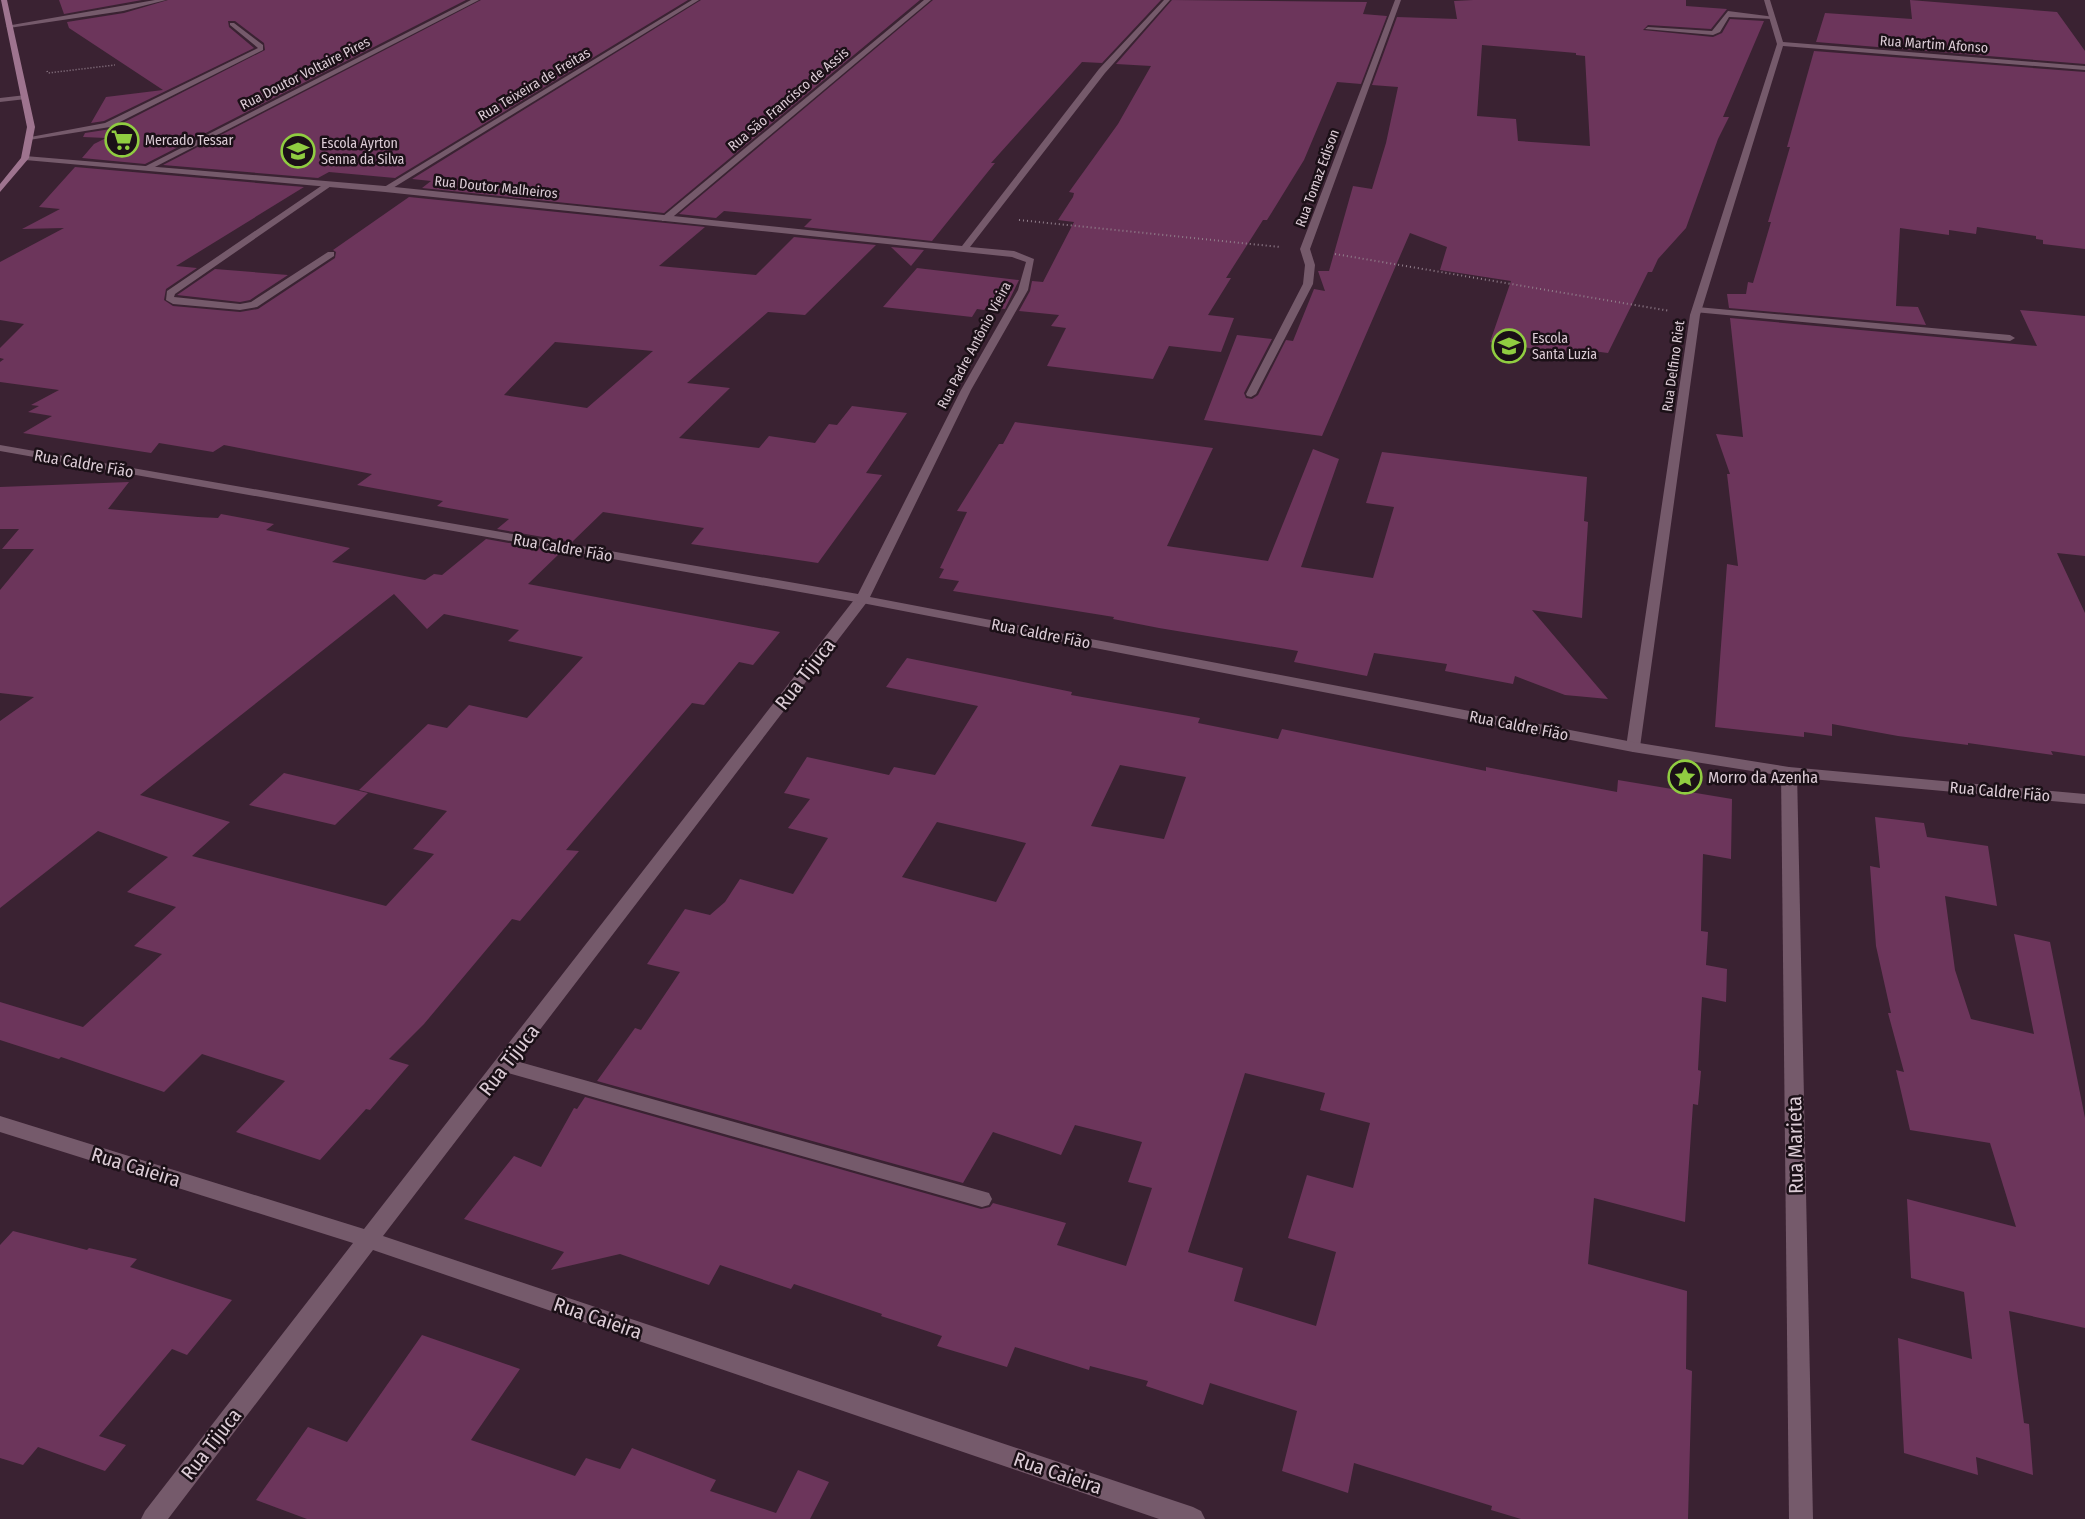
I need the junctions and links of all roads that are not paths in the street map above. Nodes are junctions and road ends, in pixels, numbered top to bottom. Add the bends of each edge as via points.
1 (4, 0) edge
2 (164, 0) edge
3 (476, 0) edge
4 (696, 0) edge
5 (928, 0) edge
6 (1167, 0) edge
7 (1398, 0) edge
8 (1767, 0) edge
9 (1772, 17) junction
10 (232, 24) dead end
11 (9, 26) junction
12 (1648, 29) dead end
13 (1780, 44) junction
14 (2085, 68) edge
15 (22, 97) junction
16 (0, 100) edge
17 (29, 138) junction
18 (25, 158) junction
19 (146, 168) junction
20 (330, 184) junction
21 (0, 189) edge
22 (385, 189) junction
23 (665, 219) junction
24 (964, 249) junction
25 (331, 254) dead end
26 (1696, 312) junction
27 (2010, 338) dead end
28 (1251, 394) dead end
29 (0, 448) edge
30 (862, 599) junction
31 (1634, 747) junction
32 (1789, 772) junction
33 (2085, 799) edge
34 (504, 1065) junction
35 (0, 1124) edge
36 (982, 1199) dead end
37 (370, 1240) junction
38 (153, 1519) edge
39 (1193, 1519) edge
40 (1802, 1519) edge

1 - 11 main road
2 - 11 street
3 - 19 street, Rua Doutor Voltaire Pires
4 - 22 street, Rua Teixeira de Freitas
5 - 23 street, Rua São Francisco de Assis
6 - 24 street via 1102,71
7 - 28 street, Rua Tomaz Edison via 1305,249 1310,265 1308,284
8 - 9 street
9 - 12 street via 1728,14 1718,32 1713,33
9 - 13 street
10 - 17 street via 261,49 107,125
11 - 15 main road
13 - 14 street, Rua Martim Afonso
13 - 26 street, Rua Delfino Riet
15 - 16 street
15 - 17 main road via 31,127
17 - 18 main road
18 - 19 street, Rua Doutor Malheiros
18 - 21 main road
19 - 20 street, Rua Doutor Malheiros
20 - 22 street, Rua Doutor Malheiros
20 - 25 street via 170,293 169,298 240,307 254,305
22 - 23 street, Rua Doutor Malheiros
23 - 24 street, Rua Doutor Malheiros
24 - 30 street, Rua Padre Antônio Vieira via 1014,254 1031,261 1023,290 966,390
26 - 27 street
26 - 31 street, Rua Delfino Riet
29 - 30 street, Rua Caldre Fião
30 - 31 street, Rua Caldre Fião
30 - 34 street, Rua Tijuca
31 - 32 street, Rua Caldre Fião
32 - 33 street, Rua Caldre Fião
32 - 40 street, Rua Marieta
34 - 36 street
34 - 37 street, Rua Tijuca
35 - 37 street, Rua Caieira
37 - 38 street, Rua Tijuca
37 - 39 street, Rua Caieira

